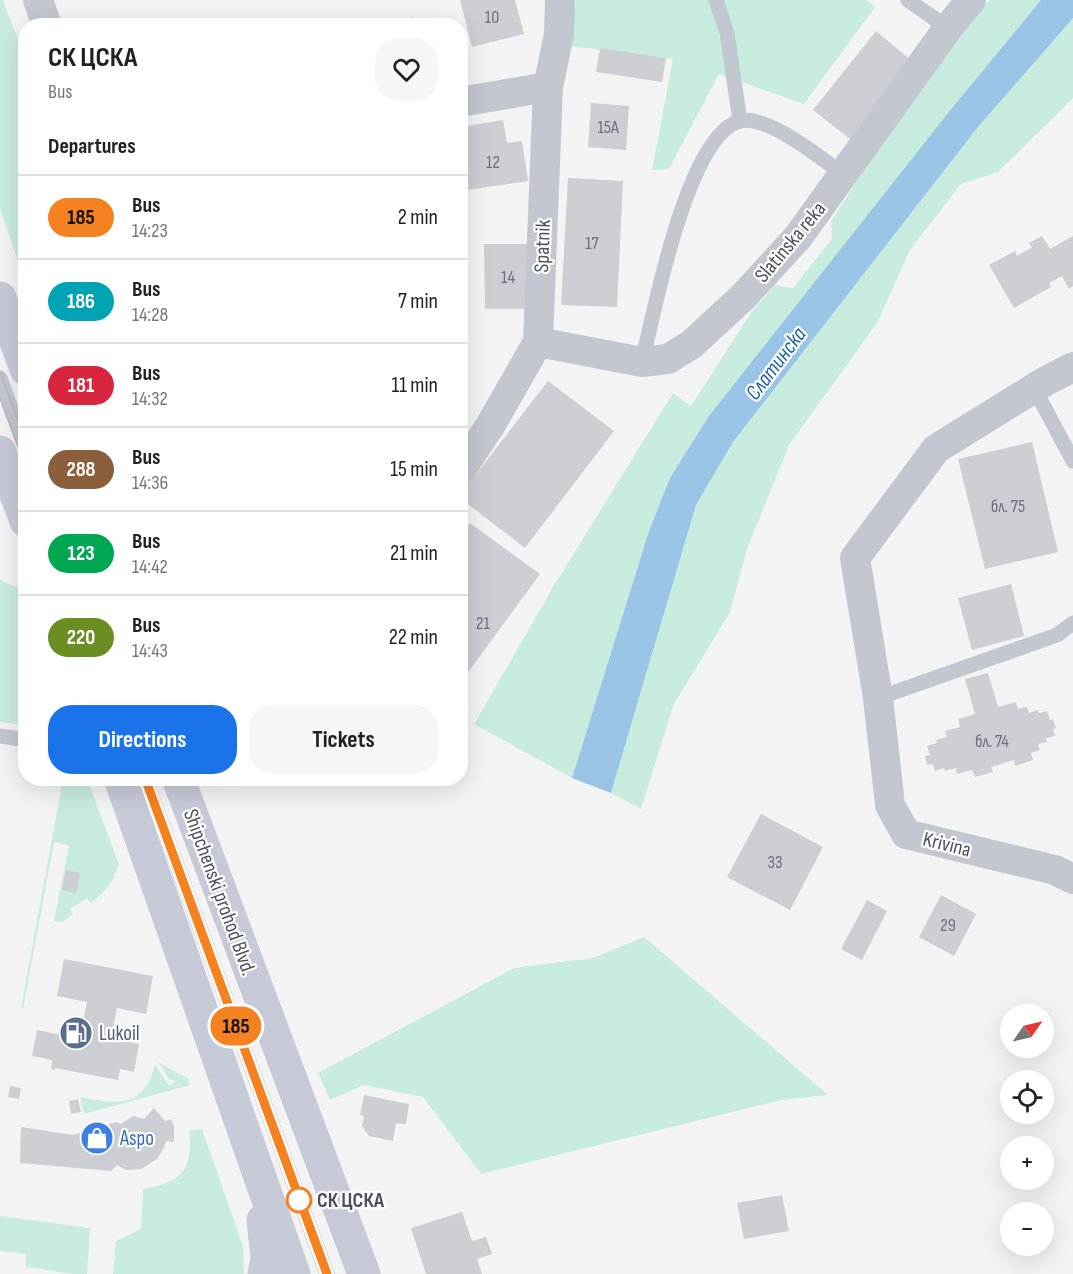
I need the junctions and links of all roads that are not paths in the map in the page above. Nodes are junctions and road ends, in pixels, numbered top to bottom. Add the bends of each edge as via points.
1 (38, 0) edge
2 (560, 0) edge
3 (716, 0) edge
4 (908, 0) edge
5 (971, 0) edge
6 (44, 18) edge
7 (948, 28) junction
8 (548, 87) junction
9 (468, 101) edge
10 (740, 121) junction
11 (844, 175) junction
12 (0, 298) edge
13 (538, 342) junction
14 (18, 347) edge
15 (642, 362) junction
16 (1073, 367) edge
17 (0, 378) edge
18 (1034, 388) junction
19 (18, 427) edge
20 (0, 452) edge
21 (468, 459) edge
22 (1073, 461) edge
23 (18, 500) edge
24 (1073, 623) edge
25 (878, 698) junction
26 (0, 736) edge
27 (18, 739) edge
28 (123, 786) edge
29 (148, 786) edge
30 (181, 786) edge
31 (1073, 879) edge
32 (256, 1170) junction
33 (264, 1274) edge
34 (294, 1274) edge
35 (327, 1274) edge
36 (364, 1274) edge

1 - 6 street
2 - 8 street, Spatnik via 559,34
3 - 10 lane via 727,33
4 - 7 lane
5 - 7 street, Slatinska reka
7 - 11 street, Slatinska reka
8 - 9 street
8 - 13 street, Spatnik
10 - 11 lane via 761,122 790,137
10 - 15 lane via 720,134 696,169 679,215
11 - 15 street, Slatinska reka via 798,237 736,304 692,344 668,359
12 - 14 main road
13 - 15 street, Slatinska reka
13 - 21 street, Spatnik
16 - 18 street, Krivina
17 - 19 lane
18 - 22 lane
18 - 25 street, Krivina via 936,449 855,558
20 - 23 main road
24 - 25 lane via 1057,635
25 - 31 street, Krivina via 890,805 906,834 1055,870
26 - 27 lane
28 - 32 main road
29 - 35 lane
30 - 36 main road, Shipchenski prohod Blvd.
32 - 33 main road via 266,1238
32 - 34 main road

